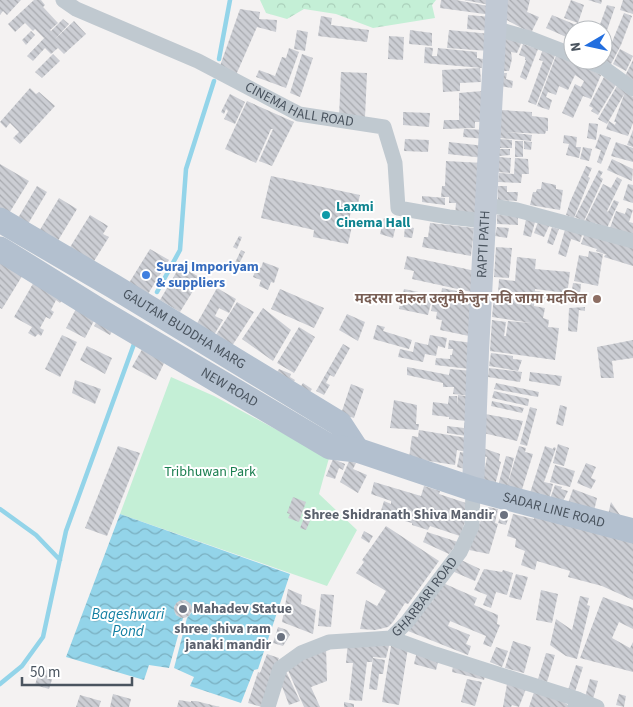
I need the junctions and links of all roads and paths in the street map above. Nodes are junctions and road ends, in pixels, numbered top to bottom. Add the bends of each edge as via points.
1 (62, 0) edge
2 (498, 0) edge
3 (497, 29) junction
4 (563, 51) edge
5 (607, 70) edge
6 (633, 89) edge
7 (486, 213) junction
8 (0, 220) edge
9 (633, 241) edge
10 (0, 248) edge
11 (357, 450) junction
12 (473, 489) junction
13 (633, 531) edge
14 (391, 638) junction
15 (576, 703) edge
16 (268, 707) edge
17 (598, 707) edge

1 - 7 street, CINEMA HALL ROAD via 76,10 198,61 299,114 384,126 395,164 398,208 450,217
2 - 3 main road, RAPTI PATH
3 - 4 street
3 - 7 main road, RAPTI PATH
5 - 6 street
7 - 9 street via 517,210
7 - 12 main road, RAPTI PATH
8 - 11 main road, GAUTAM BUDDHA MARG via 340,424
10 - 11 main road, NEW ROAD via 330,447
11 - 12 main road, NEW ROAD
12 - 13 main road, SADAR LINE ROAD
12 - 14 street, GHARBARI ROAD via 472,526 460,552
14 - 15 street
14 - 16 street, GHARBARI ROAD via 329,642 301,653 280,668
15 - 17 street

